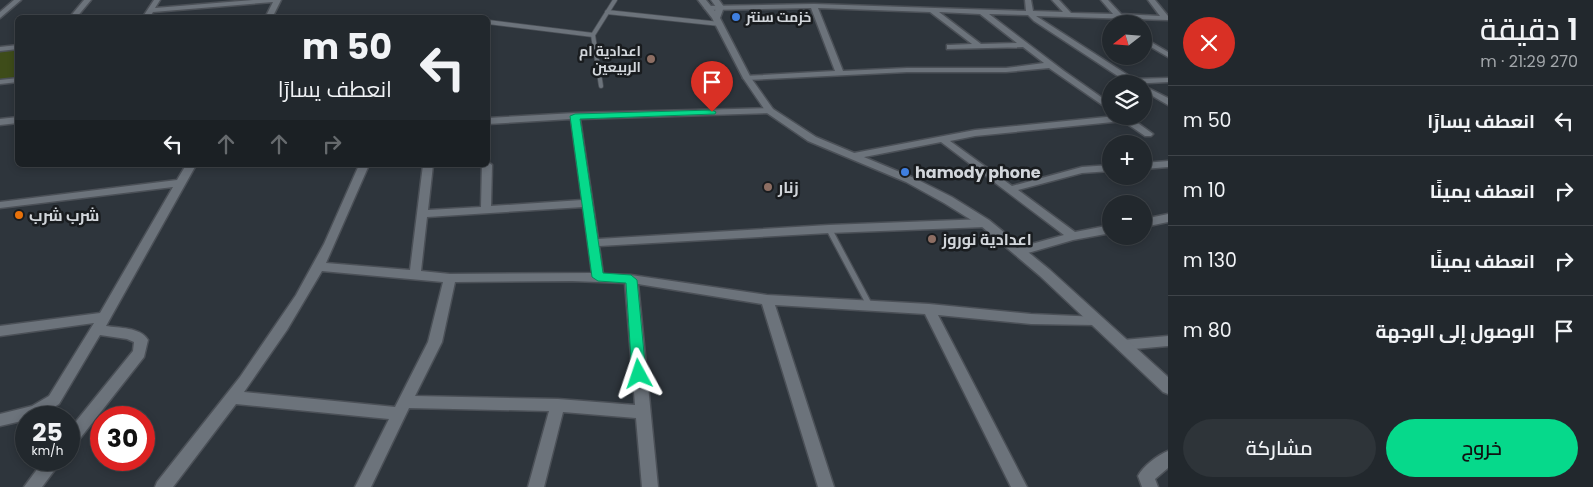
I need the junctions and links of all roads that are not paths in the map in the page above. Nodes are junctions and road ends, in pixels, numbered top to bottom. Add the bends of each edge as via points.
1 (18, 0) edge
2 (88, 0) edge
3 (157, 0) edge
4 (615, 0) edge
5 (702, 0) edge
6 (715, 0) edge
7 (842, 0) edge
8 (1028, 0) edge
9 (1055, 0) edge
10 (1104, 0) edge
11 (1151, 0) edge
12 (225, 2) edge
13 (814, 6) junction
14 (720, 7) junction
15 (707, 8) junction
16 (845, 8) junction
17 (3, 10) edge
18 (150, 10) junction
19 (932, 10) junction
20 (606, 12) junction
21 (982, 12) junction
22 (1030, 13) junction
23 (75, 15) edge
24 (147, 15) edge
25 (270, 15) edge
26 (1069, 15) junction
27 (1102, 15) edge
28 (1114, 15) edge
29 (0, 16) edge
30 (1167, 18) edge
31 (1152, 19) edge
32 (718, 21) junction
33 (490, 22) edge
34 (594, 35) junction
35 (1025, 45) junction
36 (1152, 45) edge
37 (950, 46) dead end
38 (979, 46) junction
39 (15, 47) edge
40 (0, 49) edge
41 (1168, 54) edge
42 (1051, 65) junction
43 (840, 74) junction
44 (1122, 75) edge
45 (747, 78) junction
46 (15, 79) edge
47 (1168, 80) edge
48 (1152, 81) edge
49 (0, 82) edge
50 (602, 86) dead end
51 (1152, 93) edge
52 (1152, 95) edge
53 (1156, 95) junction
54 (1099, 100) junction
55 (1102, 100) edge
56 (1102, 102) edge
57 (1168, 102) edge
58 (770, 111) junction
59 (575, 116) junction
60 (1102, 119) edge
61 (15, 120) edge
62 (490, 121) edge
63 (0, 122) edge
64 (1135, 125) edge
65 (1148, 134) dead end
66 (942, 139) junction
67 (854, 156) junction
68 (1168, 164) edge
69 (1152, 165) edge
70 (190, 167) edge
71 (363, 167) edge
72 (428, 167) edge
73 (487, 167) edge
74 (1102, 169) edge
75 (181, 183) junction
76 (1011, 189) junction
77 (586, 203) junction
78 (0, 205) edge
79 (486, 211) junction
80 (422, 214) junction
81 (1168, 218) edge
82 (1152, 221) edge
83 (985, 224) junction
84 (828, 228) junction
85 (1102, 231) edge
86 (1073, 236) junction
87 (592, 243) junction
88 (1021, 252) junction
89 (318, 266) junction
90 (415, 274) junction
91 (598, 277) junction
92 (450, 278) junction
93 (631, 280) junction
94 (767, 300) junction
95 (870, 306) junction
96 (929, 309) junction
97 (105, 317) junction
98 (1095, 320) junction
99 (97, 330) junction
100 (0, 331) edge
101 (1168, 341) edge
102 (1123, 345) junction
103 (1168, 387) edge
104 (232, 397) junction
105 (558, 405) junction
106 (401, 408) junction
107 (642, 412) junction
108 (0, 420) edge
109 (80, 427) edge
110 (1168, 458) edge
111 (45, 471) edge
112 (32, 487) edge
113 (164, 487) edge
114 (363, 487) edge
115 (536, 487) edge
116 (650, 487) edge
117 (826, 487) edge
118 (1019, 487) edge
119 (1150, 487) edge

1 - 17 street
2 - 23 street
3 - 18 street
4 - 20 lane
5 - 15 street
6 - 14 street
7 - 16 street
8 - 22 street
9 - 26 street
10 - 28 street
11 - 30 street
12 - 18 street
12 - 25 street via 278,0
13 - 14 street
13 - 16 street
13 - 43 street
14 - 15 street
14 - 32 street
15 - 32 street
16 - 19 street
17 - 29 street
18 - 24 street
19 - 21 street
19 - 38 street
20 - 32 lane
20 - 34 lane
21 - 22 street
21 - 35 street
22 - 26 street
22 - 44 street
26 - 27 street
30 - 31 street
32 - 45 street
33 - 34 lane
34 - 50 lane
35 - 38 street
35 - 42 street
36 - 41 street
37 - 38 street
39 - 40 street
42 - 43 street via 1006,70
42 - 54 street
43 - 45 street
45 - 58 street
46 - 49 street
47 - 48 street
51 - 53 street
52 - 53 street
53 - 57 street
54 - 55 street
54 - 56 street
58 - 59 street
58 - 67 street via 812,138
59 - 62 street
59 - 77 street
60 - 66 street
61 - 63 street
64 - 65 street
66 - 67 street
66 - 76 street
67 - 83 street via 929,190
68 - 69 street
70 - 75 street
71 - 89 street
72 - 80 street
73 - 79 street
74 - 76 street via 1082,170
75 - 78 street
75 - 97 street
76 - 86 street
77 - 79 street
77 - 87 street
79 - 80 street
80 - 90 street
81 - 82 street
83 - 84 street
83 - 88 street
84 - 87 street
84 - 95 lane
85 - 86 street
86 - 88 street
87 - 91 street
88 - 98 street
89 - 90 street
89 - 104 street via 284,324
90 - 92 street
91 - 92 street
91 - 93 street
92 - 106 street via 435,342
93 - 94 street
93 - 107 street
94 - 95 street
94 - 117 street
95 - 96 street
96 - 98 street via 1031,319
96 - 118 street
97 - 99 street
97 - 100 street
98 - 102 street
99 - 108 street via 54,400 36,412
99 - 109 street via 129,334 141,340 139,353
101 - 102 street
102 - 103 street
104 - 106 street
104 - 113 street
105 - 106 street
105 - 107 street
105 - 115 street
106 - 114 street
107 - 116 street
110 - 119 street via 1146,476
111 - 112 street

